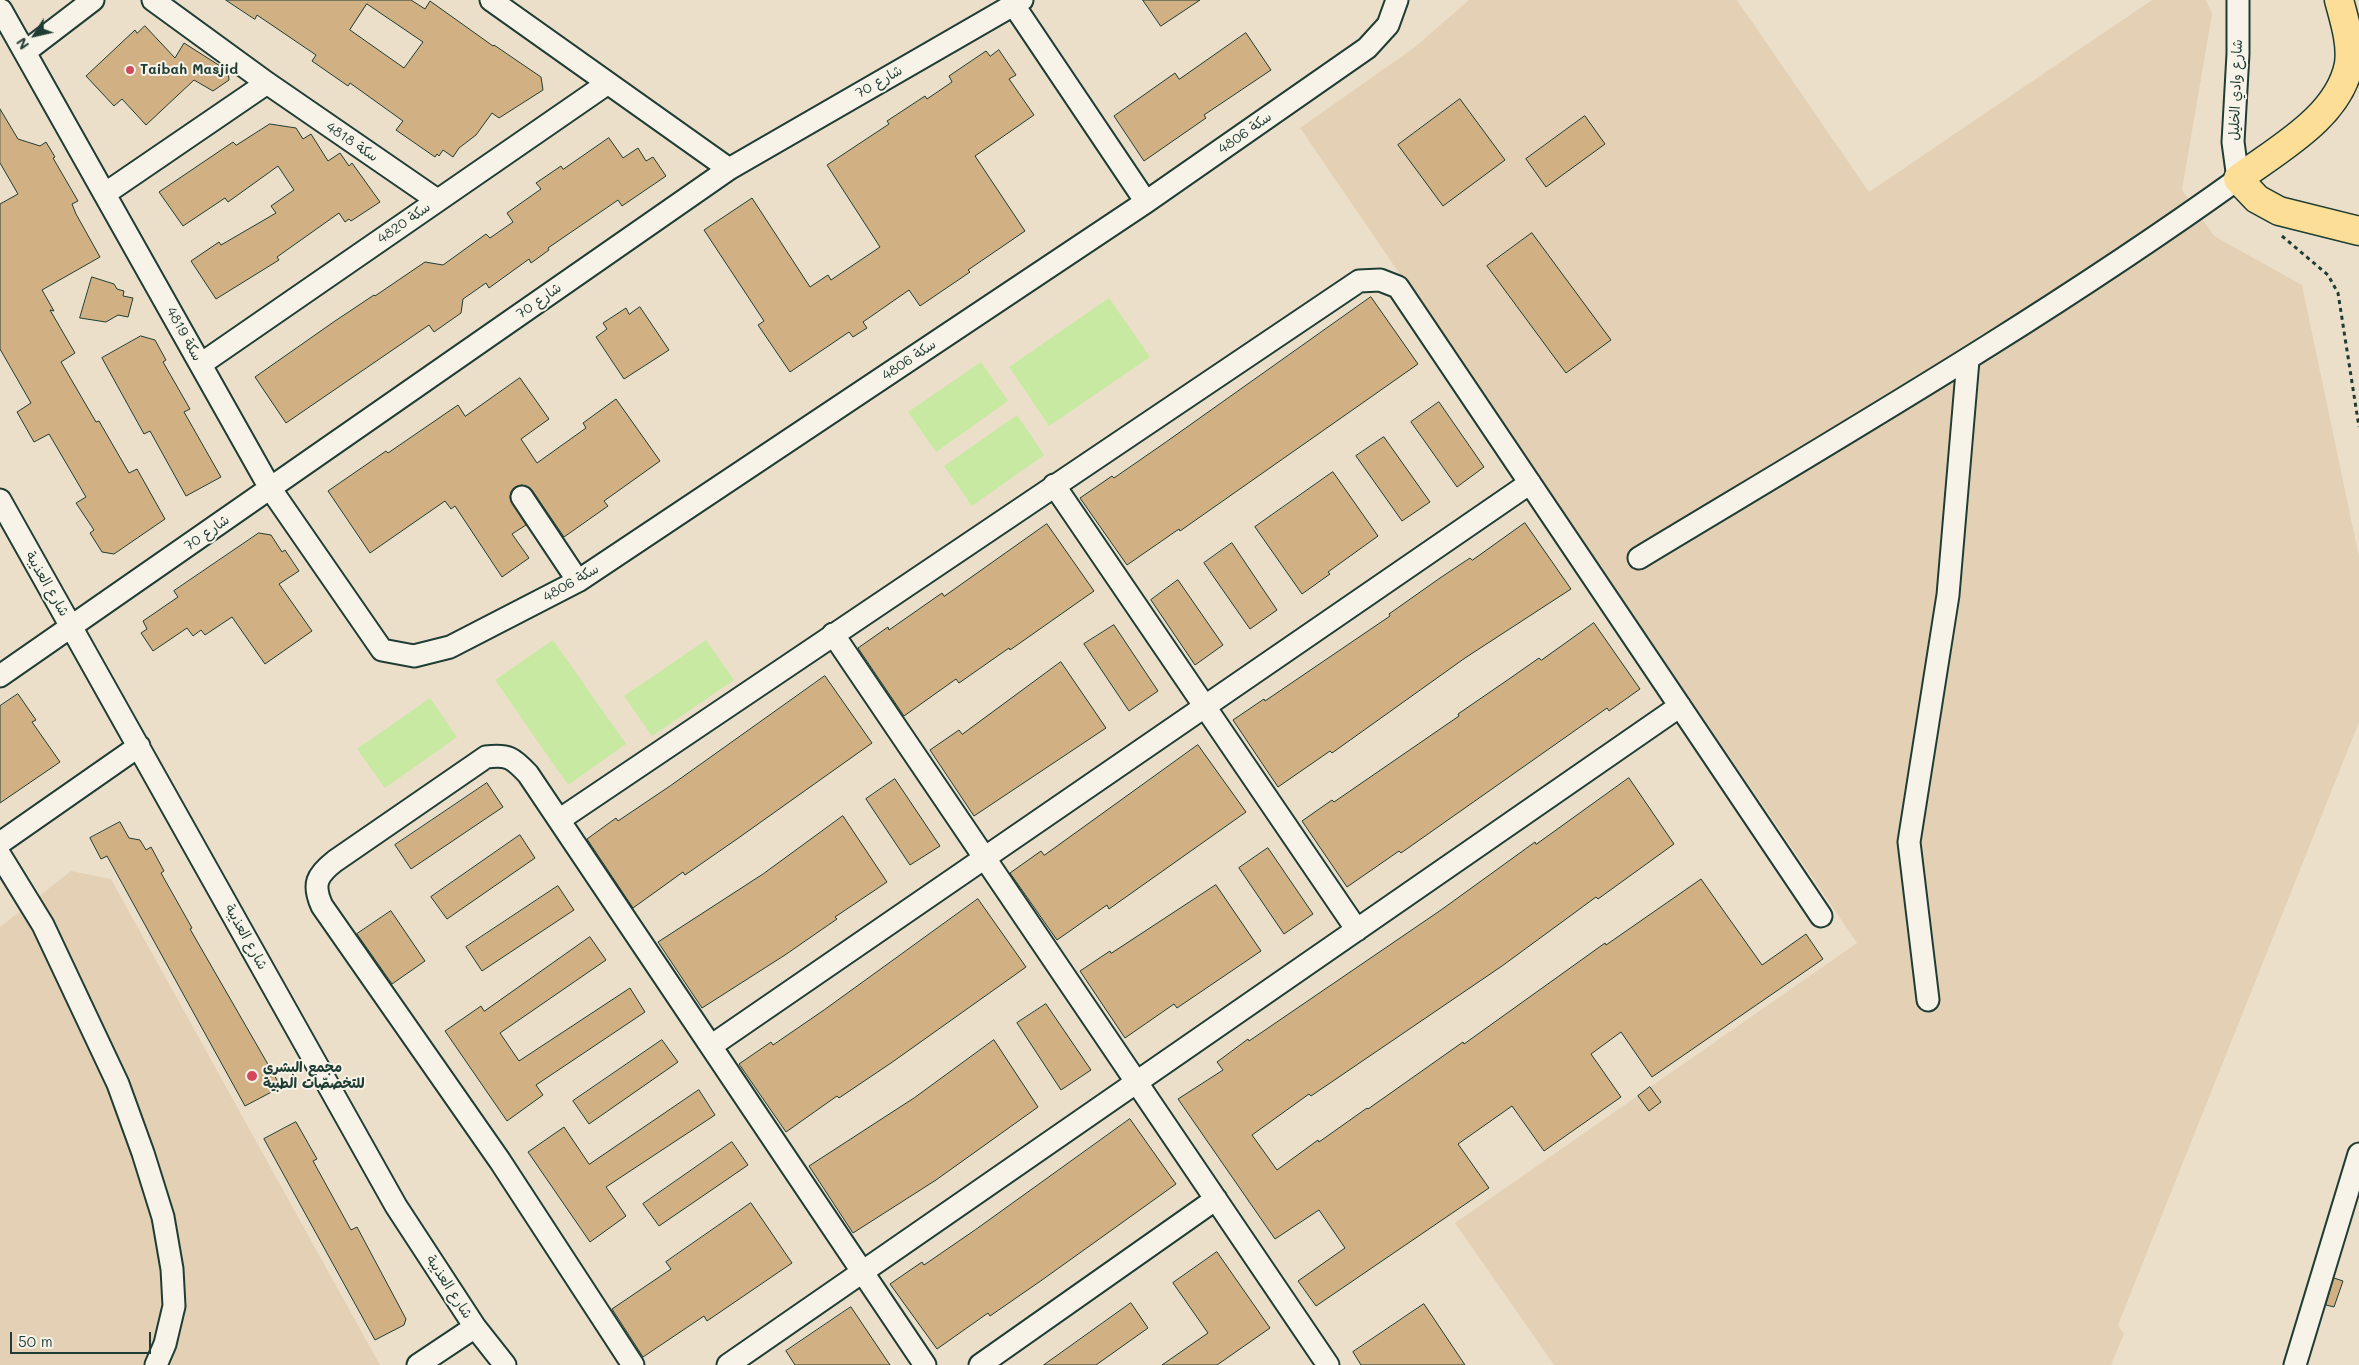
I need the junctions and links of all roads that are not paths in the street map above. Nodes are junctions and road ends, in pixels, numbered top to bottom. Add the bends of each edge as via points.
1 (93, 0) edge
2 (153, 0) edge
3 (491, 0) edge
4 (1397, 0) edge
5 (2238, 0) edge
6 (2339, 0) edge
7 (1017, 2) edge
8 (5, 7) edge
9 (25, 52) junction
10 (267, 83) junction
11 (608, 83) junction
12 (729, 169) junction
13 (2238, 179) junction
14 (106, 193) junction
15 (437, 200) junction
16 (1146, 202) junction
17 (2359, 231) edge
18 (1968, 360) junction
19 (200, 364) junction
20 (1530, 483) junction
21 (1054, 486) junction
22 (270, 488) junction
23 (522, 496) dead end
24 (0, 500) edge
25 (1639, 558) dead end
26 (578, 581) junction
27 (72, 627) junction
28 (833, 634) junction
29 (382, 650) joint
30 (0, 676) edge
31 (1680, 706) junction
32 (1204, 707) junction
33 (139, 746) junction
34 (559, 820) junction
35 (0, 843) edge
36 (0, 855) edge
37 (985, 858) junction
38 (1821, 916) dead end
39 (1357, 930) junction
40 (1928, 1000) dead end
41 (711, 1046) junction
42 (1136, 1082) junction
43 (2359, 1154) edge
44 (1216, 1199) junction
45 (862, 1272) junction
46 (474, 1327) junction
47 (156, 1365) edge
48 (418, 1365) edge
49 (505, 1365) edge
50 (633, 1365) edge
51 (728, 1365) edge
52 (925, 1365) edge
53 (980, 1365) edge
54 (1328, 1365) edge
55 (2295, 1365) edge

1 - 9 street
2 - 10 street, سكة 4818
3 - 11 street
4 - 16 street, سكة 4806 via 1388,25 1367,48
5 - 13 street, شارع وادي الخليل via 2233,142
6 - 13 highway via 2347,29 2349,63 2338,96 2317,121
7 - 12 street, شارع 70
7 - 16 street
8 - 9 street, سكة 4819
9 - 14 street, سكة 4819
10 - 14 street
10 - 15 street, سكة 4818
11 - 12 street
11 - 15 street, سكة 4820
12 - 22 street, شارع 70
13 - 17 highway via 2257,199 2279,210
13 - 18 street
14 - 19 street, سكة 4819
15 - 19 street, سكة 4820
16 - 26 street, سكة 4806
18 - 25 street
18 - 40 street via 1948,594 1909,842
19 - 22 street, سكة 4819
20 - 21 street via 1398,287 1380,280 1359,281
20 - 31 street
20 - 32 street
21 - 28 street
21 - 32 street
22 - 27 street, شارع 70
22 - 29 street, سكة 4819
23 - 26 street
24 - 27 street, شارع العذيبة
26 - 29 street, سكة 4806 via 450,647 414,656
27 - 30 street, شارع 70
27 - 33 street, شارع العذيبة
28 - 34 street
28 - 37 street
31 - 38 street
31 - 39 street
32 - 37 street
32 - 39 street
33 - 35 street
33 - 46 street, شارع العذيبة via 396,1206
34 - 41 street
34 - 50 street via 528,774 513,759 500,755 486,757 322,871 316,894 500,1161
36 - 47 street via 43,925 118,1084 163,1218 174,1306 166,1344
37 - 41 street
37 - 42 street
39 - 42 street
41 - 45 street
42 - 44 street
42 - 45 street
43 - 55 street
44 - 53 street
44 - 54 street
45 - 51 street
45 - 52 street
46 - 48 street
46 - 49 street, شارع العذيبة

